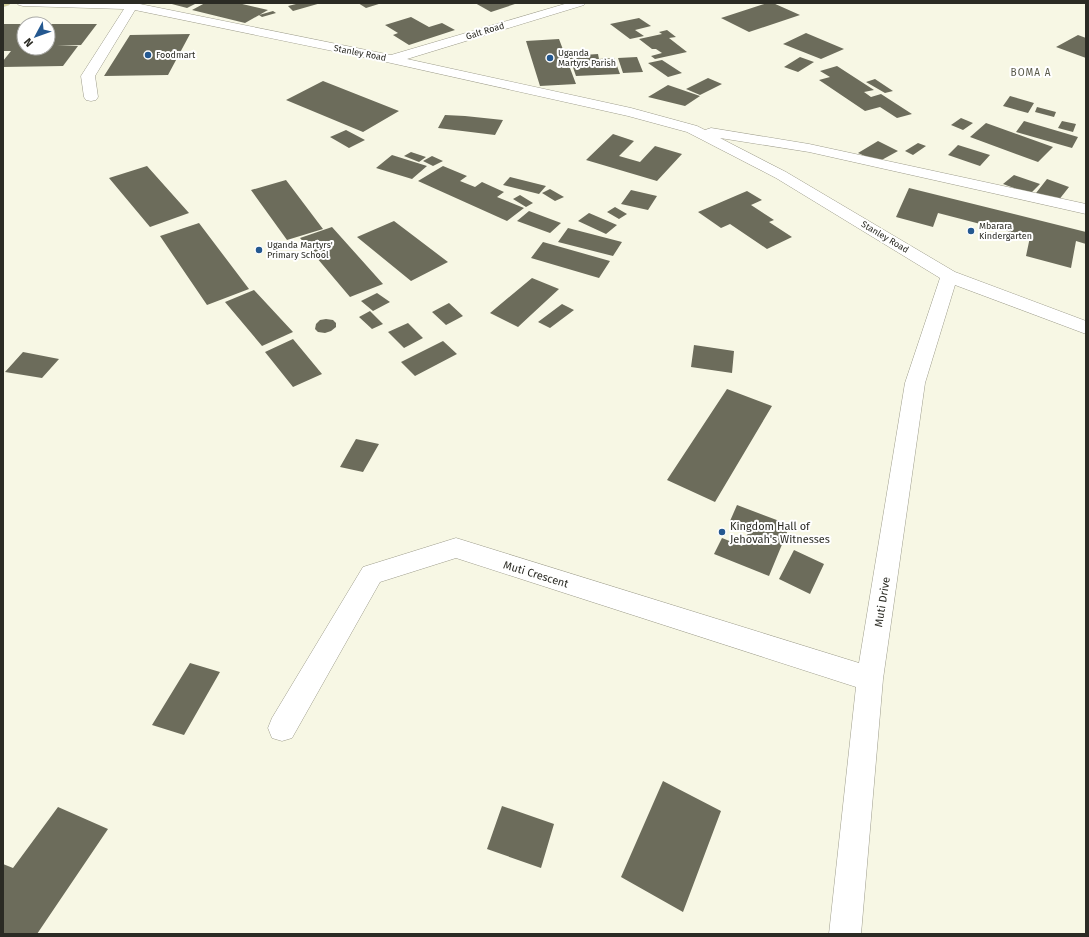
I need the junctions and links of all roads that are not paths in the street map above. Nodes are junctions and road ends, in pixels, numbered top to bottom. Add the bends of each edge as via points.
1 (23, 3) edge
2 (580, 3) edge
3 (132, 6) junction
4 (390, 59) junction
5 (91, 97) dead end
6 (692, 129) junction
7 (809, 148) junction
8 (781, 175) junction
9 (1086, 209) edge
10 (949, 276) junction
11 (1086, 328) edge
12 (870, 679) junction
13 (282, 728) dead end
14 (845, 934) edge

1 - 3 street, Stanley Road
2 - 4 street, Galt Road
3 - 4 street, Stanley Road
3 - 5 street via 88,76
4 - 6 street, Stanley Road via 631,112
6 - 7 street, Stanley Road
6 - 8 street, Stanley Road
7 - 8 street
7 - 9 street, Stanley Road
8 - 10 street, Stanley Road
10 - 11 street, Stanley Road
10 - 12 street, Muti Drive via 915,383
12 - 13 street, Muti Crescent via 456,548 372,574
12 - 14 street, Muti Drive

